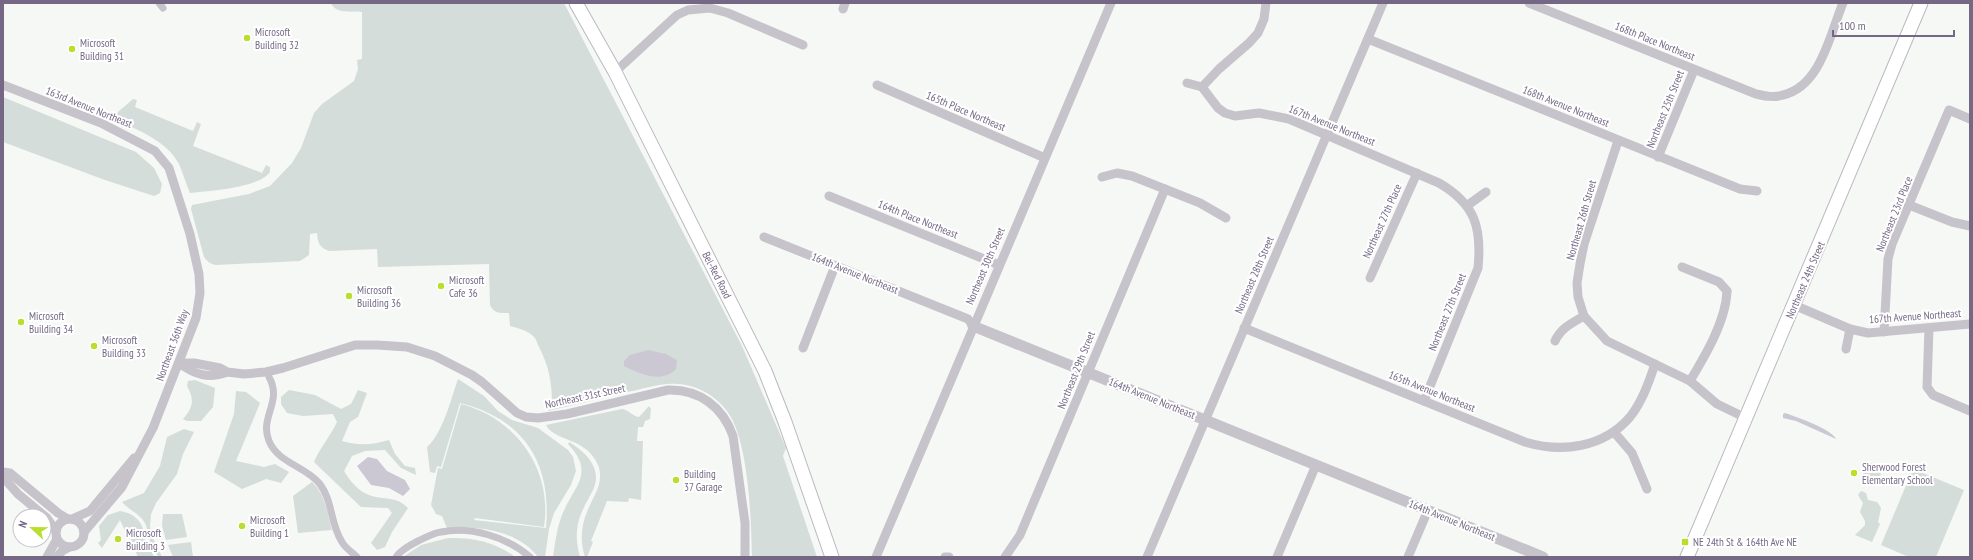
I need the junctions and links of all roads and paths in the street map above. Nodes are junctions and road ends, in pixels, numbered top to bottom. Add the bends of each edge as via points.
1 (576, 3) edge
2 (1112, 3) edge
3 (1266, 3) edge
4 (1383, 3) edge
5 (1529, 3) edge
6 (1843, 3) edge
7 (1921, 3) edge
8 (1368, 39) junction
9 (803, 45) dead end
10 (1694, 70) junction
11 (615, 72) junction
12 (1187, 83) dead end
13 (3, 85) edge
14 (878, 86) dead end
15 (1202, 87) junction
16 (1970, 119) edge
17 (1328, 134) junction
18 (1618, 141) junction
19 (1658, 157) junction
20 (1045, 158) junction
21 (1417, 173) junction
22 (1102, 177) dead end
23 (1165, 190) junction
24 (1486, 192) dead end
25 (1757, 192) dead end
26 (828, 196) dead end
27 (180, 202) joint
28 (1468, 205) junction
29 (1909, 205) junction
30 (1226, 218) dead end
31 (1970, 226) edge
32 (764, 237) dead end
33 (999, 264) junction
34 (835, 266) junction
35 (1682, 267) dead end
36 (1370, 278) dead end
37 (1794, 305) junction
38 (1584, 316) junction
39 (1970, 324) edge
40 (973, 326) junction
41 (1244, 328) junction
42 (1929, 328) junction
43 (1850, 329) junction
44 (1884, 332) junction
45 (1555, 341) dead end
46 (803, 348) dead end
47 (1846, 349) dead end
48 (179, 363) junction
49 (1655, 364) junction
50 (1088, 373) junction
51 (269, 377) dead end
52 (1690, 381) junction
53 (1424, 401) junction
54 (1970, 411) edge
55 (1746, 418) junction
56 (1204, 419) junction
57 (1614, 432) junction
58 (144, 447) junction
59 (1316, 465) junction
60 (3, 472) edge
61 (3, 477) edge
62 (1647, 489) dead end
63 (1428, 510) junction
64 (70, 519) junction
65 (84, 532) junction
66 (56, 535) junction
67 (884, 539) junction
68 (69, 546) junction
69 (47, 557) edge
70 (57, 557) edge
71 (357, 557) edge
72 (396, 557) edge
73 (530, 557) edge
74 (746, 557) edge
75 (832, 557) edge
76 (873, 557) edge
77 (876, 557) edge
78 (945, 557) edge
79 (949, 557) edge
80 (1005, 557) edge
81 (1147, 557) edge
82 (1277, 557) edge
83 (1408, 557) edge
84 (1541, 557) edge
85 (1688, 557) edge

1 - 11 main road, Bel-Red Road
2 - 20 street, Northeast 30th Street
3 - 15 street via 1264,19 1258,33
4 - 8 street, Northeast 28th Street
5 - 10 street, 168th Place Northeast
6 - 10 street, 168th Place Northeast via 1819,63 1812,75 1794,91 1772,97 1756,94
7 - 37 main road, Northeast 24th Street
8 - 17 street, Northeast 28th Street
8 - 18 street, 168th Avenue Northeast
9 - 11 street via 728,13 699,8 677,15
10 - 19 street, Northeast 25th Street
11 - 75 main road, Bel-Red Road via 765,372
12 - 15 street
13 - 27 street, 163rd Avenue Northeast via 101,123 155,151 169,168
14 - 20 street, 165th Place Northeast
15 - 17 street, 167th Avenue Northeast via 1225,113 1235,116 1259,113 1272,115
16 - 29 street, Northeast 23rd Place via 1949,110
17 - 21 street, 167th Avenue Northeast
17 - 41 street, Northeast 28th Street
18 - 19 street, 168th Avenue Northeast
18 - 38 street, Northeast 26th Street via 1584,244 1580,264 1578,298
19 - 25 street, 168th Avenue Northeast via 1740,189
20 - 33 street, Northeast 30th Street
21 - 28 street, 167th Avenue Northeast via 1453,191
21 - 36 street, Northeast 27th Place
22 - 23 street via 1117,173 1132,176
23 - 30 street via 1200,203
23 - 50 street, Northeast 29th Street
24 - 28 street
26 - 33 street, 164th Place Northeast
27 - 48 street, Northeast 36th Way via 199,274 200,293 196,318
28 - 53 street, Northeast 27th Street via 1480,249 1478,268
29 - 31 street via 1952,222
29 - 44 street, Northeast 23rd Place via 1888,259
32 - 34 street, 164th Avenue Northeast
33 - 40 street, Northeast 30th Street
34 - 40 street, 164th Avenue Northeast via 968,319
34 - 46 street
35 - 52 street via 1731,289 1705,356
37 - 43 street, 167th Avenue Northeast
37 - 55 main road, Northeast 24th Street
38 - 45 street via 1565,327
38 - 49 street via 1607,341
39 - 42 street, 167th Avenue Northeast
40 - 50 street, 164th Avenue Northeast
40 - 67 street, Northeast 30th Street
41 - 53 street, 165th Avenue Northeast
41 - 56 street, Northeast 28th Street
42 - 44 street, 167th Avenue Northeast
42 - 54 street via 1927,387 1933,396
43 - 44 street, 167th Avenue Northeast via 1868,333
43 - 47 street
48 - 58 street, Northeast 36th Way
48 - 74 street, Northeast 31st Street via 194,363 244,374 266,372 355,345 407,348 435,356 478,378 510,408 521,415 538,418 567,414 668,390 681,390 703,398 720,412 733,436 745,523
49 - 52 street
49 - 57 street via 1638,403 1630,416
50 - 56 street, 164th Avenue Northeast
50 - 80 street, Northeast 29th Street via 1020,535
51 - 71 street via 274,385 275,394 267,424 269,441 280,456 312,476 323,488 342,542
52 - 55 street via 1712,400
53 - 57 street, 165th Avenue Northeast via 1544,448 1579,446
55 - 85 main road, Northeast 24th Street
56 - 59 street, 164th Avenue Northeast
56 - 81 street, Northeast 28th Street
57 - 62 street via 1632,453
58 - 64 street, Northeast 36th Way via 90,511
58 - 65 street, Northeast 36th Way via 122,487
59 - 63 street, 164th Avenue Northeast
59 - 82 street
60 - 64 street via 10,473 58,513
61 - 66 street via 18,494 47,518
63 - 83 street
63 - 84 street, 164th Avenue Northeast
64 - 65 street via 80,523
64 - 66 street via 59,524
65 - 68 street via 78,544
66 - 68 street via 64,545
66 - 69 street
67 - 76 street, Northeast 30th Street
67 - 77 street, Northeast 30th Street
68 - 70 street
72 - 73 street via 413,544 434,534 461,531 496,538
78 - 79 street

